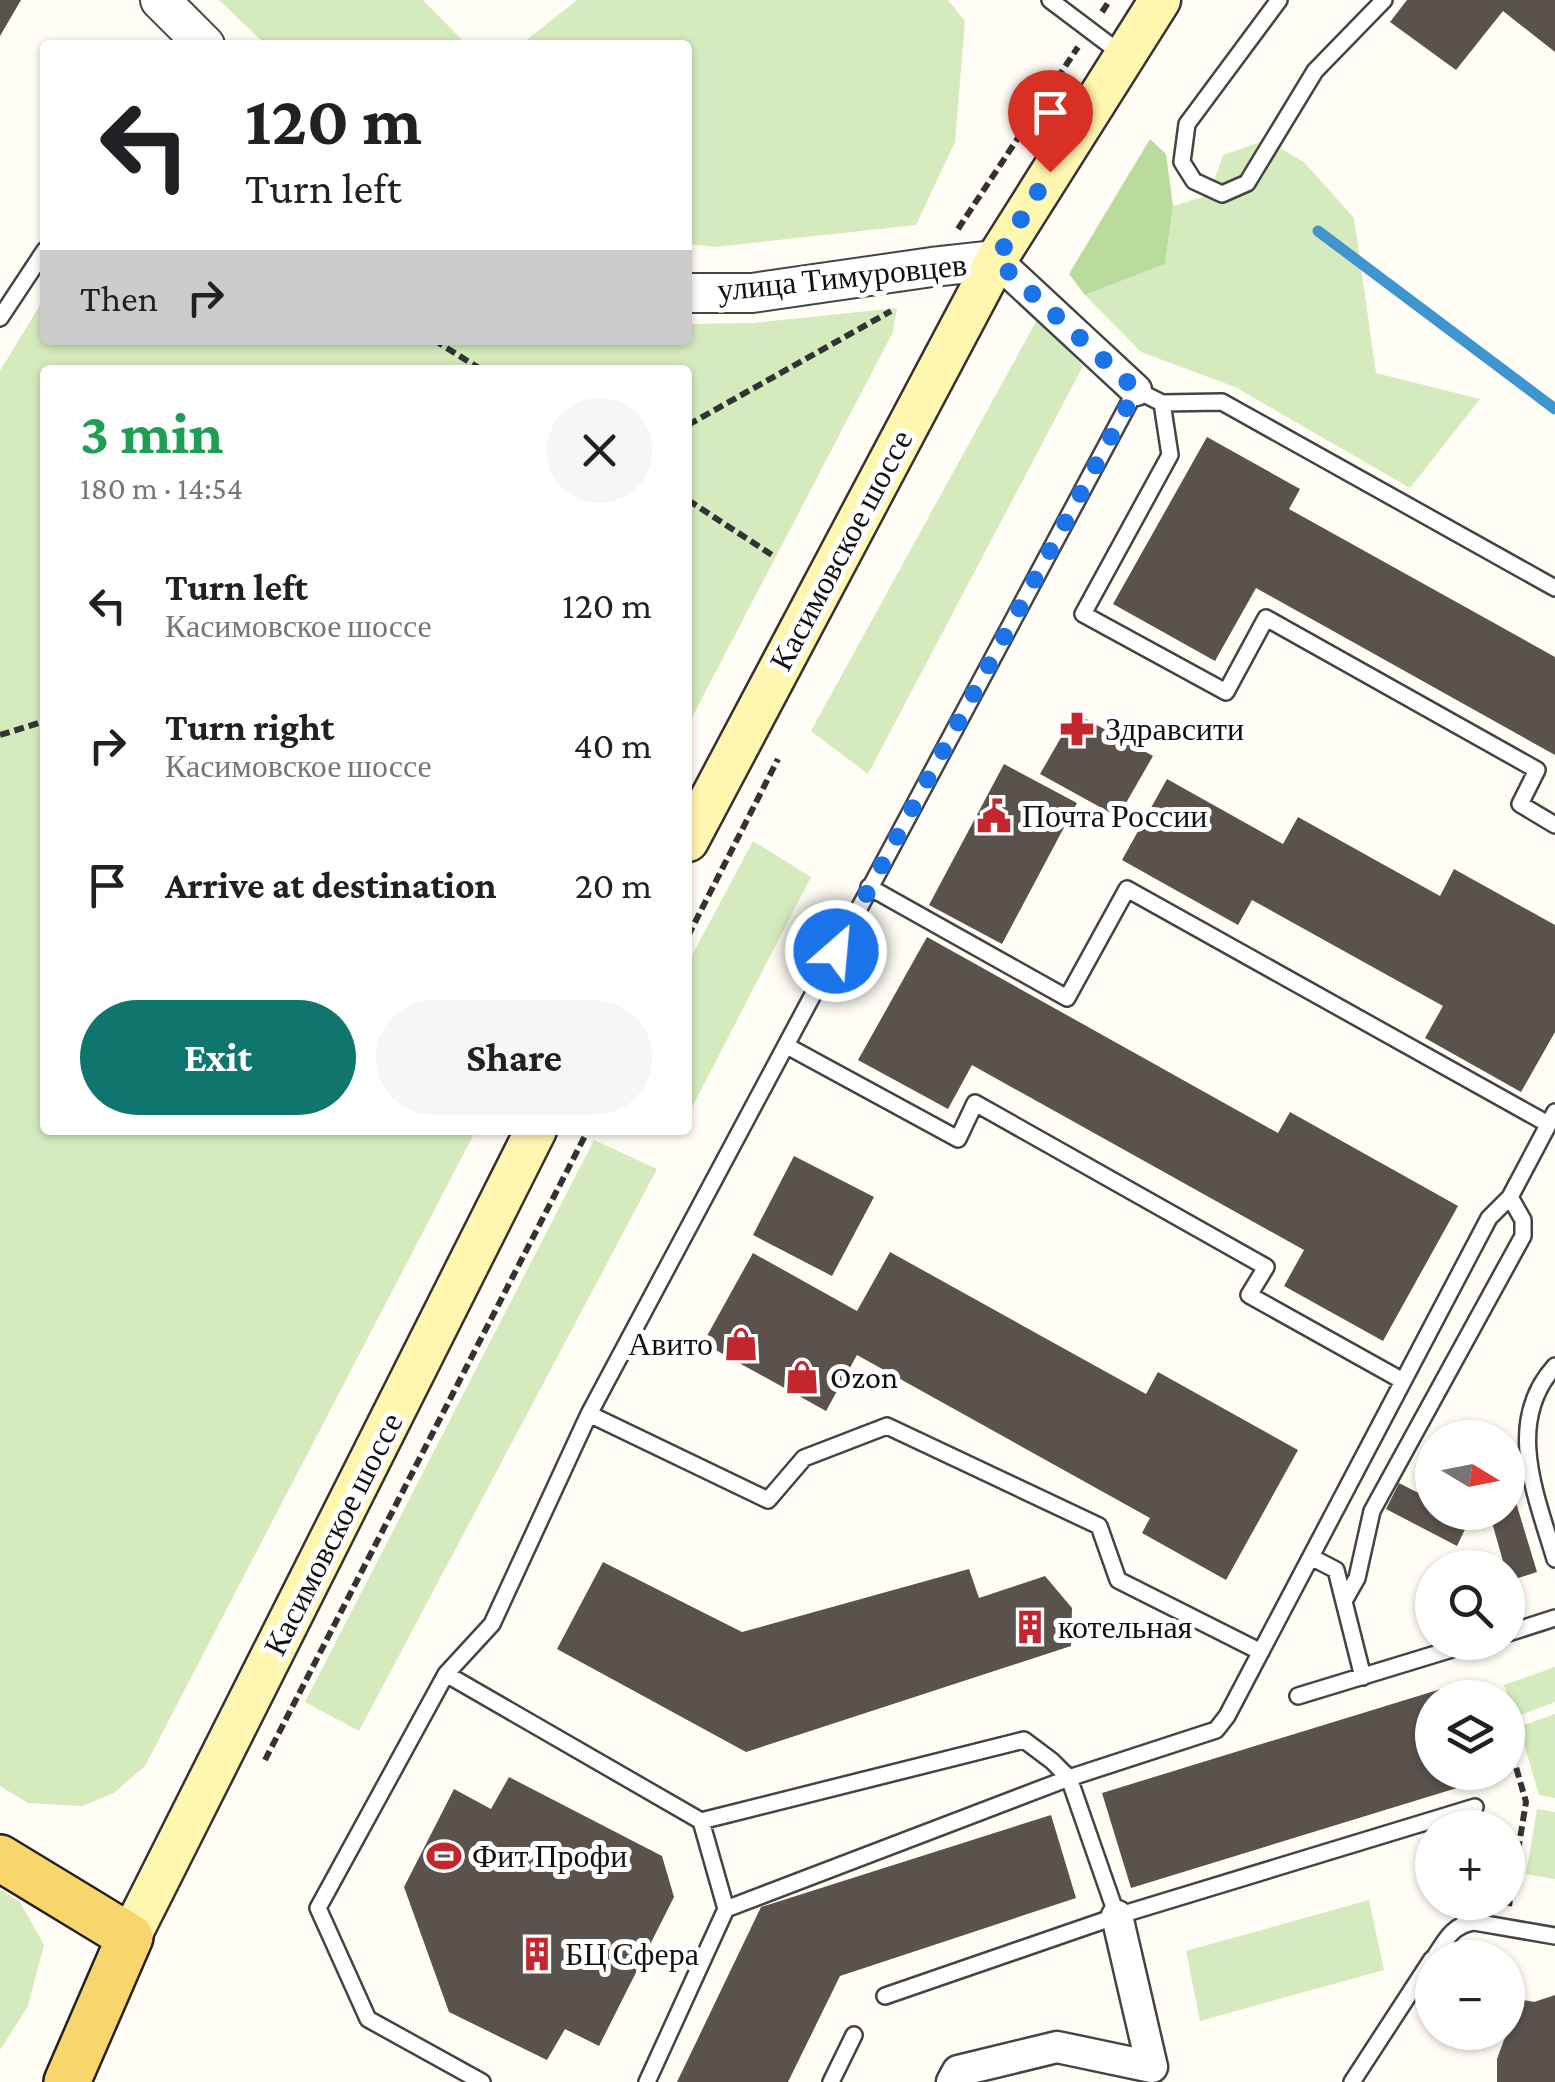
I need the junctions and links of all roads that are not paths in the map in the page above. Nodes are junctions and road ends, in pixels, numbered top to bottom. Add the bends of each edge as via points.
1 (160, 0) edge
2 (1050, 0) edge
3 (1160, 0) edge
4 (1278, 0) edge
5 (1384, 0) edge
6 (191, 40) edge
7 (1123, 55) junction
8 (40, 258) edge
9 (996, 260) junction
10 (692, 293) edge
11 (0, 318) edge
12 (1149, 397) junction
13 (1555, 588) edge
14 (1555, 824) edge
15 (692, 832) edge
16 (869, 888) junction
17 (787, 1046) junction
18 (1552, 1118) edge
19 (533, 1135) edge
20 (1510, 1197) junction
21 (1555, 1366) edge
22 (1404, 1381) junction
23 (588, 1414) junction
24 (1311, 1556) junction
25 (1555, 1559) edge
26 (1344, 1601) junction
27 (1555, 1618) edge
28 (1525, 1628) edge
29 (1261, 1652) junction
30 (1418, 1660) edge
31 (446, 1674) junction
32 (1363, 1677) junction
33 (1298, 1696) dead end
34 (1069, 1778) junction
35 (1474, 1807) dead end
36 (701, 1821) junction
37 (0, 1858) edge
38 (726, 1909) junction
39 (1117, 1916) junction
40 (1555, 1936) edge
41 (130, 1938) junction
42 (1445, 1940) edge
43 (1415, 1986) edge
44 (885, 1996) dead end
45 (854, 2034) dead end
46 (67, 2082) edge
47 (482, 2082) edge
48 (647, 2082) edge
49 (830, 2082) edge
50 (952, 2082) edge
51 (1352, 2082) edge

1 - 6 street
2 - 7 lane
3 - 7 main road, Касимовское шоссе
4 - 5 lane via 1187,124 1182,162 1194,180 1222,194 1247,183 1314,71
7 - 9 main road, Касимовское шоссе
8 - 11 lane
9 - 10 street, улица Тимуровцев via 752,293
9 - 12 street
9 - 15 main road, Касимовское шоссе
12 - 13 lane via 1222,402
12 - 14 lane via 1170,455 1083,614 1226,692 1266,618 1537,770 1520,804
12 - 16 lane
16 - 17 lane
16 - 18 lane via 1067,998 1127,890
17 - 22 lane via 958,1138 975,1104 1266,1267 1249,1295
17 - 23 lane
18 - 20 lane
19 - 41 main road, Касимовское шоссе
20 - 22 lane via 1489,1218
20 - 26 lane via 1523,1236 1372,1511
21 - 25 lane via 1543,1379 1526,1426 1531,1482
22 - 24 lane
23 - 29 lane via 768,1500 804,1458 887,1426 1099,1526 1118,1580
23 - 31 lane via 492,1624
24 - 26 lane via 1336,1570
24 - 29 lane
26 - 32 lane
27 - 28 lane
29 - 34 lane via 1216,1730
30 - 32 lane
31 - 36 lane
31 - 47 lane via 318,1908 368,2019
32 - 33 lane
34 - 36 lane via 1024,1740
34 - 38 lane
34 - 39 lane
35 - 39 lane
36 - 38 lane
37 - 41 main road
38 - 48 lane
39 - 44 lane
39 - 50 street via 1152,2067 1057,2047 958,2071
40 - 42 lane via 1474,1922 1461,1924
41 - 46 main road
43 - 51 lane
45 - 49 lane

